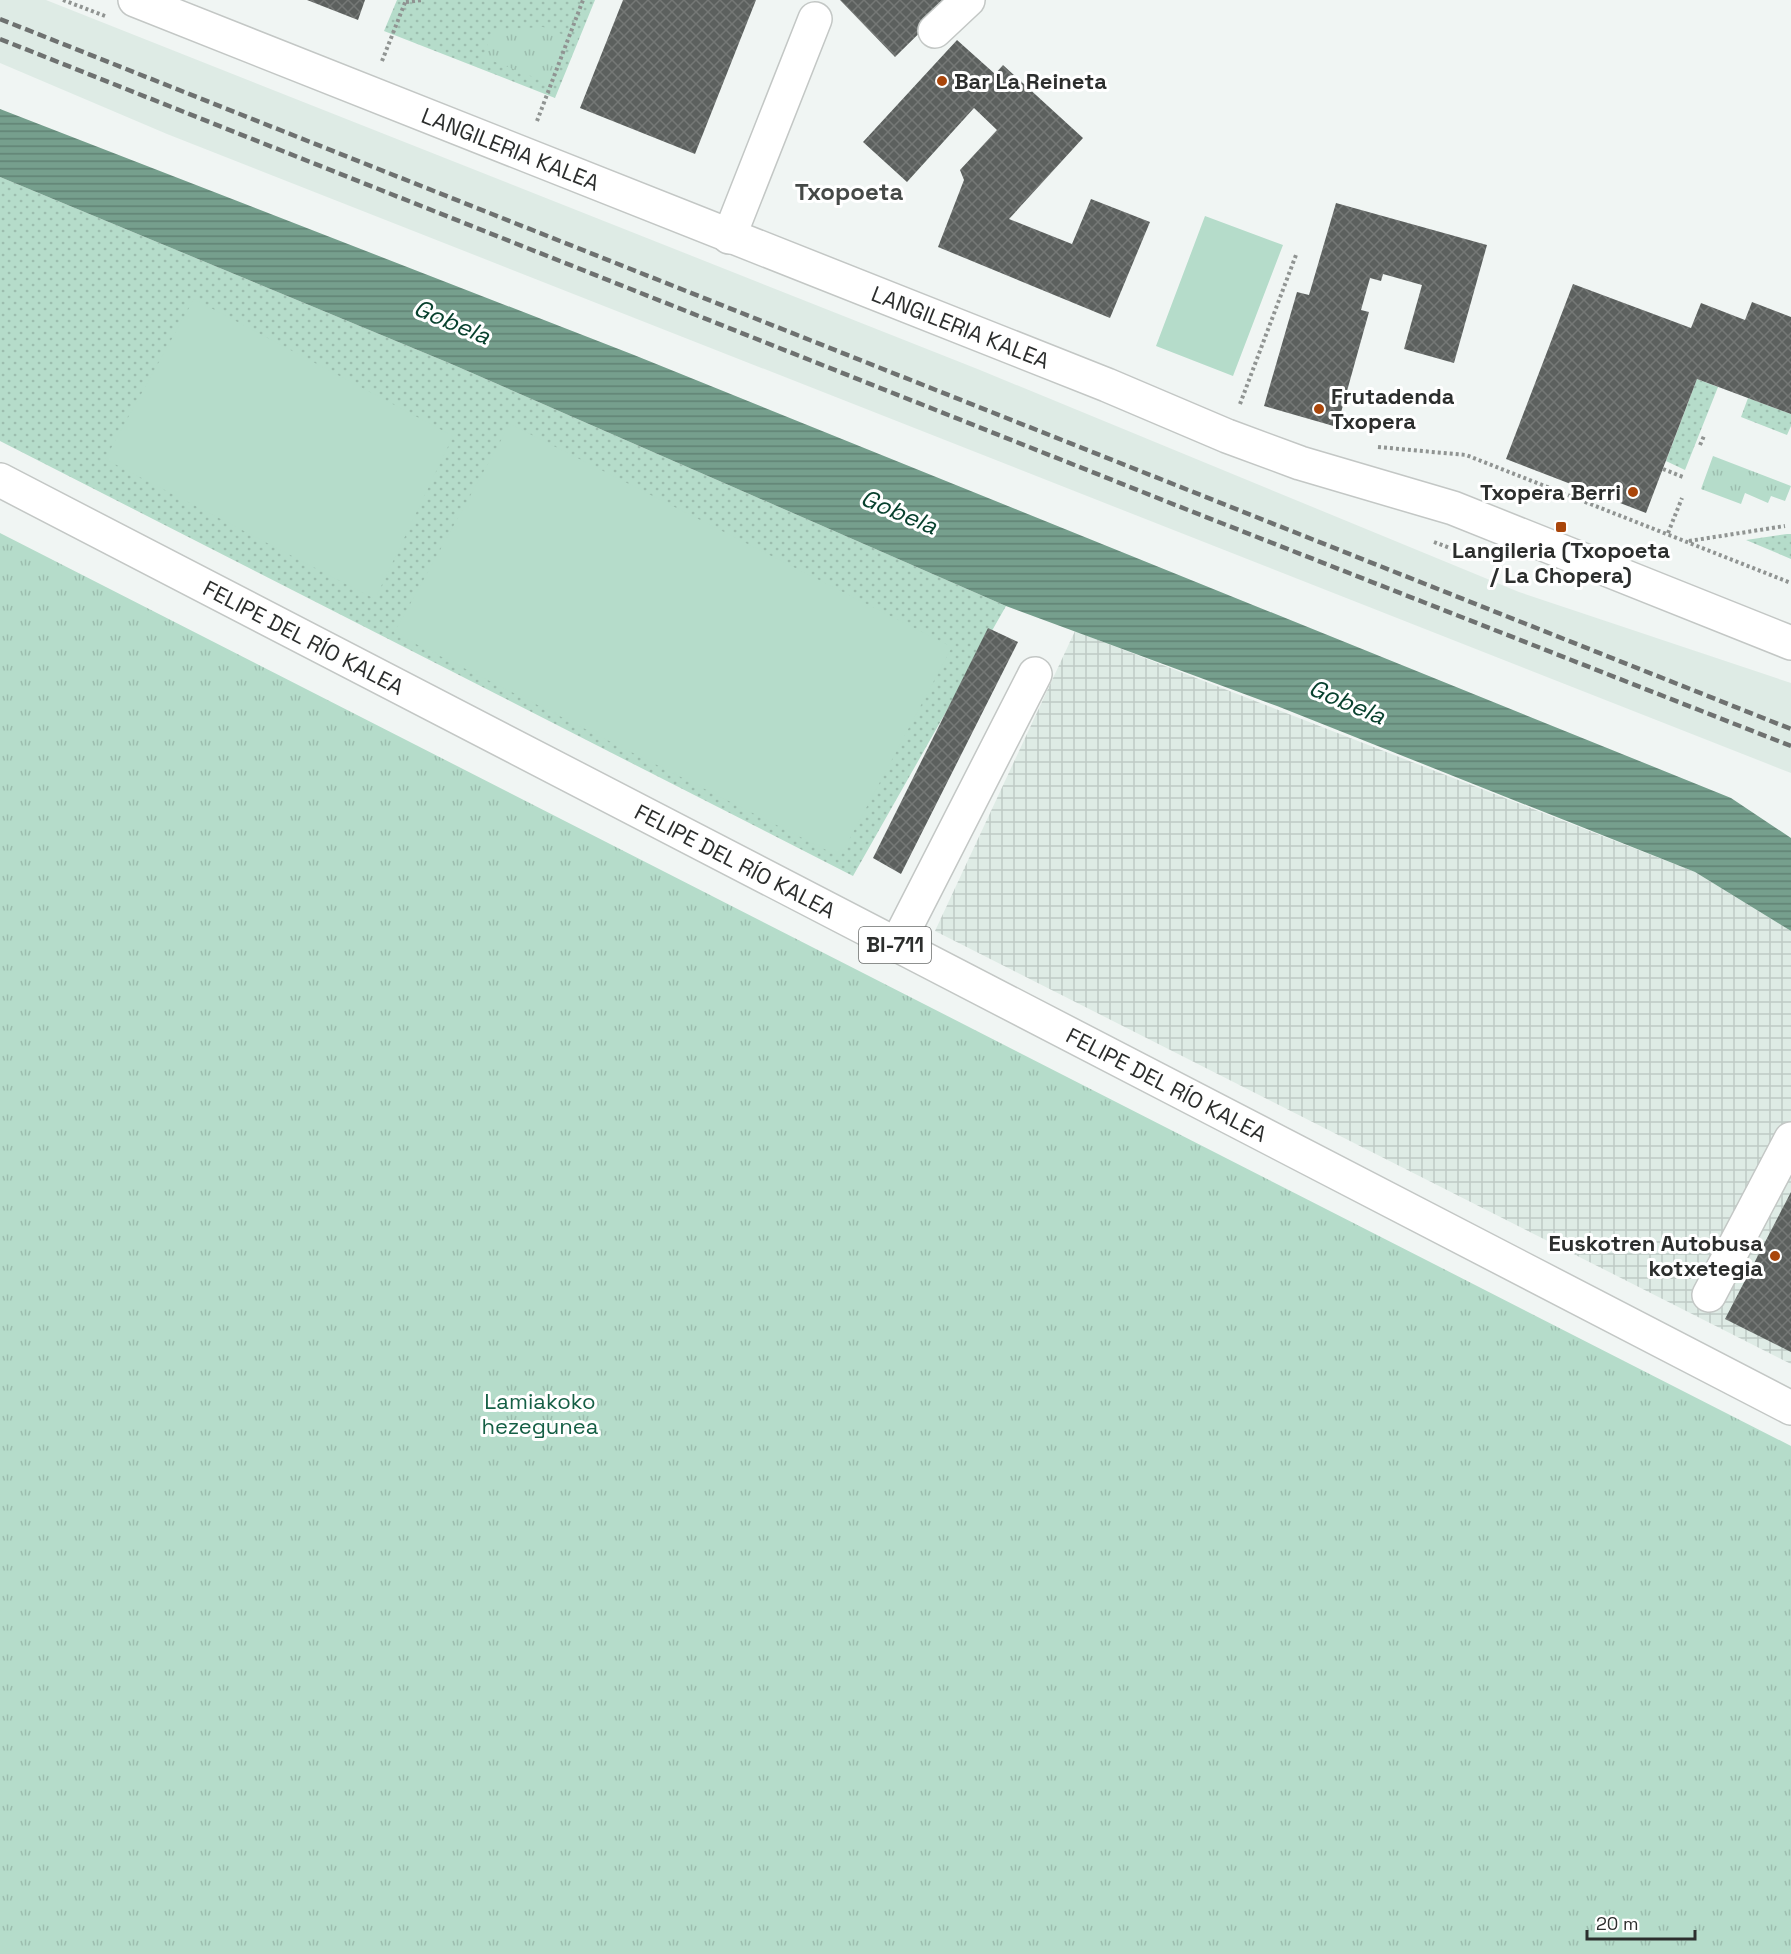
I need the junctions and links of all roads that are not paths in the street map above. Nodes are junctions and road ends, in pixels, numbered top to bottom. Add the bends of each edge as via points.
1 (135, 0) edge
2 (969, 0) edge
3 (184, 9) edge
4 (815, 19) dead end
5 (935, 32) dead end
6 (729, 237) junction
7 (0, 480) edge
8 (1791, 643) edge
9 (1035, 674) dead end
10 (896, 946) junction
11 (1791, 1139) edge
12 (1709, 1295) dead end
13 (1791, 1408) edge

1 - 3 main road, LANGILERIA KALEA
2 - 5 main road
3 - 6 main road, LANGILERIA KALEA via 524,155
4 - 6 main road
6 - 8 main road, LANGILERIA KALEA via 1227,436 1300,463 1453,508
7 - 10 main road, FELIPE DEL RÍO KALEA / BI-711
9 - 10 main road
10 - 13 main road, FELIPE DEL RÍO KALEA / BI-711
11 - 12 main road

